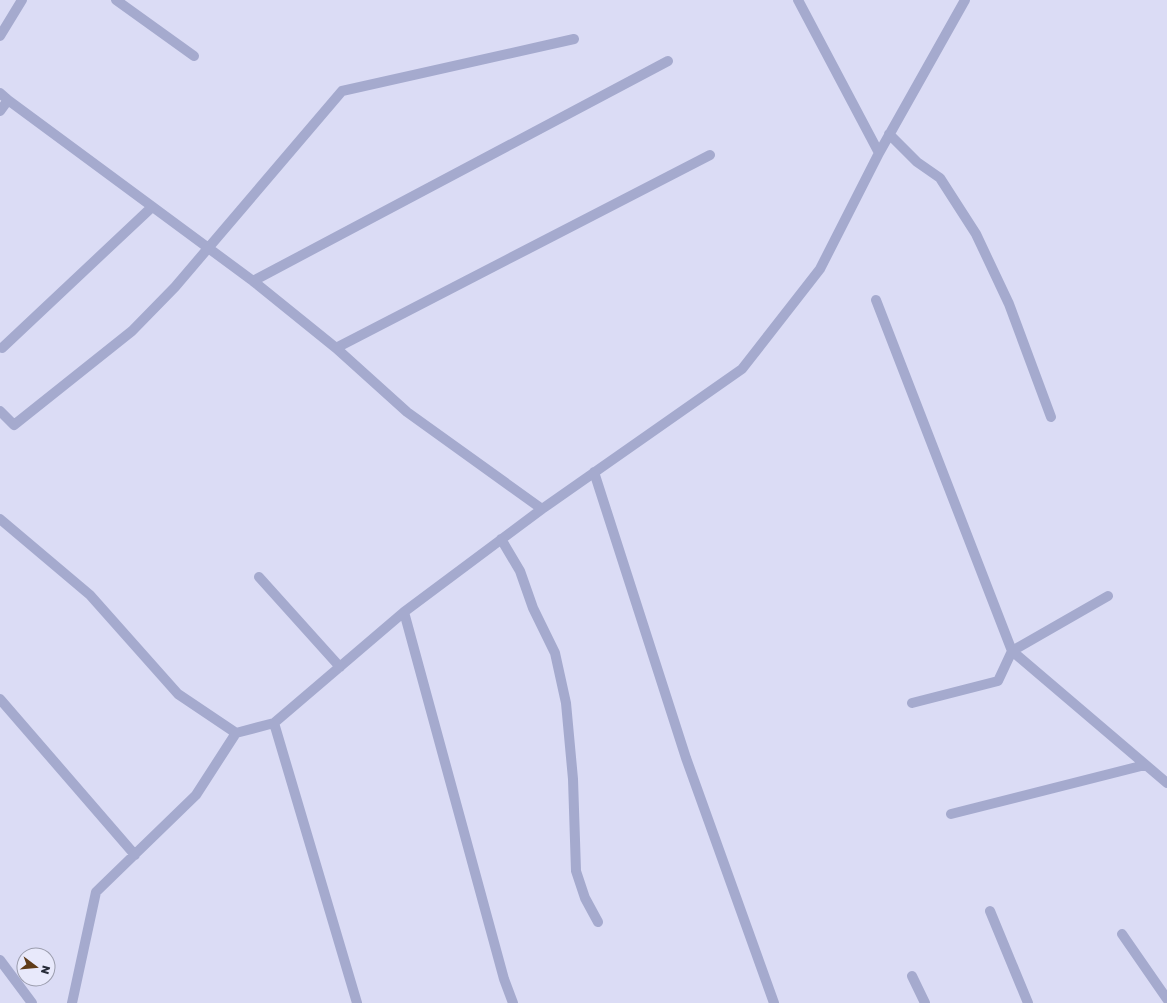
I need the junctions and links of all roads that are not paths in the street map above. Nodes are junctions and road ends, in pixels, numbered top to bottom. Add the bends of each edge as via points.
1 (22, 0) edge
2 (116, 0) edge
3 (798, 0) edge
4 (965, 0) edge
5 (0, 36) edge
6 (574, 39) dead end
7 (194, 56) dead end
8 (668, 61) dead end
9 (0, 93) edge
10 (8, 100) junction
11 (0, 111) edge
12 (889, 134) junction
13 (879, 153) junction
14 (710, 155) dead end
15 (152, 207) junction
16 (208, 248) junction
17 (253, 281) junction
18 (876, 300) dead end
19 (2, 348) dead end
20 (336, 348) junction
21 (0, 412) edge
22 (1050, 417) dead end
23 (594, 472) junction
24 (542, 509) junction
25 (0, 519) edge
26 (501, 539) junction
27 (259, 577) dead end
28 (1108, 596) dead end
29 (404, 612) junction
30 (1012, 651) junction
31 (340, 666) junction
32 (0, 699) edge
33 (912, 703) dead end
34 (274, 723) junction
35 (236, 733) junction
36 (1145, 765) junction
37 (1167, 783) edge
38 (951, 814) dead end
39 (135, 855) junction
40 (990, 911) dead end
41 (598, 922) dead end
42 (1122, 934) dead end
43 (0, 960) edge
44 (912, 976) dead end
45 (1167, 999) edge
46 (32, 1003) edge
47 (72, 1003) edge
48 (358, 1003) edge
49 (513, 1003) edge
50 (774, 1003) edge
51 (925, 1003) edge
52 (1028, 1003) edge

1 - 5 street
2 - 7 street
3 - 13 street
4 - 12 street
6 - 16 street via 342,91
8 - 17 street
9 - 10 street
10 - 11 street
10 - 15 street
12 - 13 street
12 - 22 street via 917,162 940,178 976,234 1009,304
13 - 23 street via 820,269 742,369
14 - 20 street
15 - 16 street
15 - 19 street
16 - 17 street
16 - 21 street via 132,331 14,425
17 - 20 street
18 - 30 street
20 - 24 street via 407,412
23 - 24 street
23 - 50 street via 686,758
24 - 26 street
25 - 35 street via 90,595 178,694
26 - 29 street
26 - 41 street via 520,571 533,608 555,653 566,704 573,771 576,871 585,898
27 - 31 street
28 - 30 street
29 - 31 street
29 - 49 street via 504,979
30 - 33 street via 998,681
30 - 36 street
31 - 34 street
32 - 39 street
34 - 35 street
34 - 48 street
35 - 39 street via 196,795
36 - 37 street
36 - 38 street
39 - 47 street via 96,892
40 - 52 street
42 - 45 street
43 - 46 street
44 - 51 street

